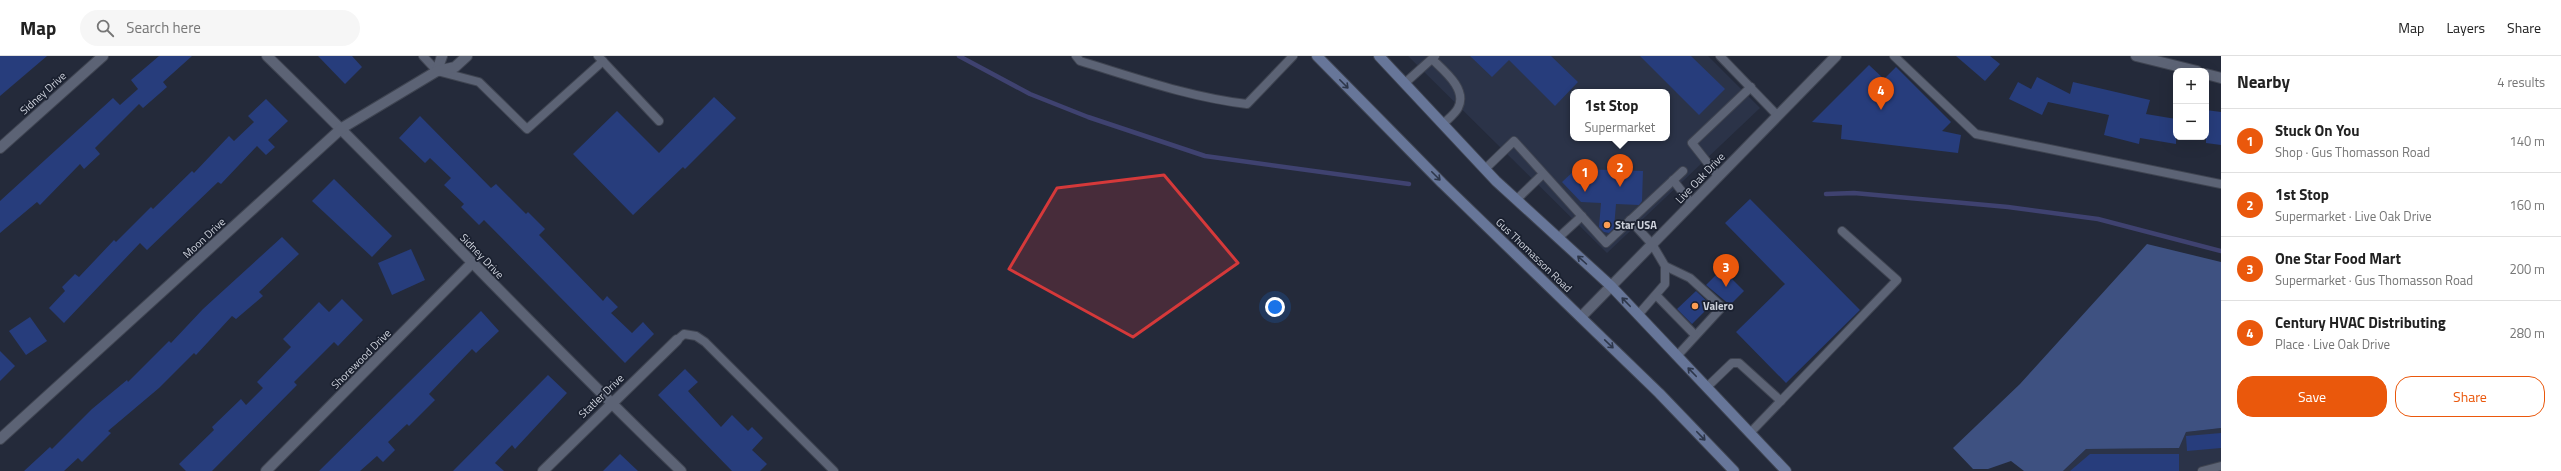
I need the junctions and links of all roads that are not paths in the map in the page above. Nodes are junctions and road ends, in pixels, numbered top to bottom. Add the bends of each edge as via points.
1 (103, 56) edge
2 (267, 56) edge
3 (423, 56) edge
4 (442, 56) edge
5 (467, 56) edge
6 (1076, 56) edge
7 (1293, 56) edge
8 (1317, 56) edge
9 (1720, 56) edge
10 (1836, 56) edge
11 (1894, 56) edge
12 (2136, 56) edge
13 (1383, 57) edge
14 (1433, 57) edge
15 (600, 59) edge
16 (2179, 61) edge
17 (2192, 68) edge
18 (437, 71) junction
19 (2209, 75) edge
20 (2221, 78) edge
21 (1405, 83) junction
22 (1750, 87) junction
23 (1778, 115) junction
24 (659, 121) dead end
25 (1443, 124) junction
26 (342, 128) junction
27 (0, 148) edge
28 (1485, 169) junction
29 (1683, 171) dead end
30 (1544, 174) junction
31 (1718, 176) junction
32 (1673, 180) junction
33 (2221, 184) edge
34 (1516, 200) junction
35 (1691, 203) junction
36 (1582, 216) junction
37 (1630, 220) junction
38 (1842, 231) dead end
39 (1558, 238) junction
40 (1652, 244) junction
41 (472, 263) junction
42 (1665, 266) junction
43 (1611, 286) junction
44 (1656, 295) junction
45 (1638, 315) junction
46 (1582, 317) junction
47 (1694, 334) junction
48 (677, 340) joint
49 (1677, 356) junction
50 (1707, 388) junction
51 (1781, 401) junction
52 (610, 404) junction
53 (1750, 433) junction
54 (0, 439) edge
55 (2221, 466) edge
56 (266, 471) edge
57 (543, 471) edge
58 (680, 471) edge
59 (834, 471) edge
60 (1734, 471) edge
61 (1786, 471) edge
62 (2202, 471) edge

1 - 27 street, Sidney Drive
2 - 26 street, Sidney Drive
3 - 18 lane
4 - 18 street
5 - 18 street, Moon Drive via 455,67
6 - 7 lane via 1080,61 1172,90 1247,104
8 -> 46 main road, Gus Thomasson Road via 1442,183
9 - 22 lane
10 - 23 street, Live Oak Drive
11 - 33 lane via 1976,134
12 - 16 street
13 - 21 main road
14 - 21 lane
14 - 25 lane via 1454,82 1460,100 1458,108
15 - 18 lane via 527,129 479,82
15 - 24 lane
16 - 17 street
18 - 26 street, Moon Drive
19 - 20 street
21 - 25 main road
22 - 23 lane
22 - 31 lane via 1692,143
23 - 31 street, Live Oak Drive
25 - 28 main road
26 - 41 street, Sidney Drive
26 - 54 street, Moon Drive
28 - 30 lane via 1514,142
28 - 34 main road
29 - 32 lane
30 - 34 lane
30 - 36 lane
31 - 35 street, Live Oak Drive
32 - 35 lane
32 - 37 lane
34 - 39 main road
35 - 40 street, Live Oak Drive
36 - 37 lane via 1606,243
36 - 39 lane
37 - 40 lane
38 - 51 lane via 1897,280
43 -> 39 main road
40 - 42 lane
40 - 43 street, Live Oak Drive
41 - 52 street, Sidney Drive
41 - 56 street, Shorewood Drive
42 - 44 lane via 1665,284
42 - 47 lane via 1690,278 1722,307
45 -> 43 main road
43 - 46 street, Live Oak Drive
44 - 45 lane
44 - 47 lane
45 - 49 main road
46 -> 60 main road, Gus Thomasson Road
47 - 49 lane
48 - 52 street, Statler Drive
48 - 59 lane via 684,334 696,336 705,342
50 -> 49 main road
50 - 51 lane via 1732,363 1739,363
50 - 53 main road
51 - 53 lane
52 - 57 street, Statler Drive
52 - 58 street, Sidney Drive
53 - 61 main road
55 - 62 lane

